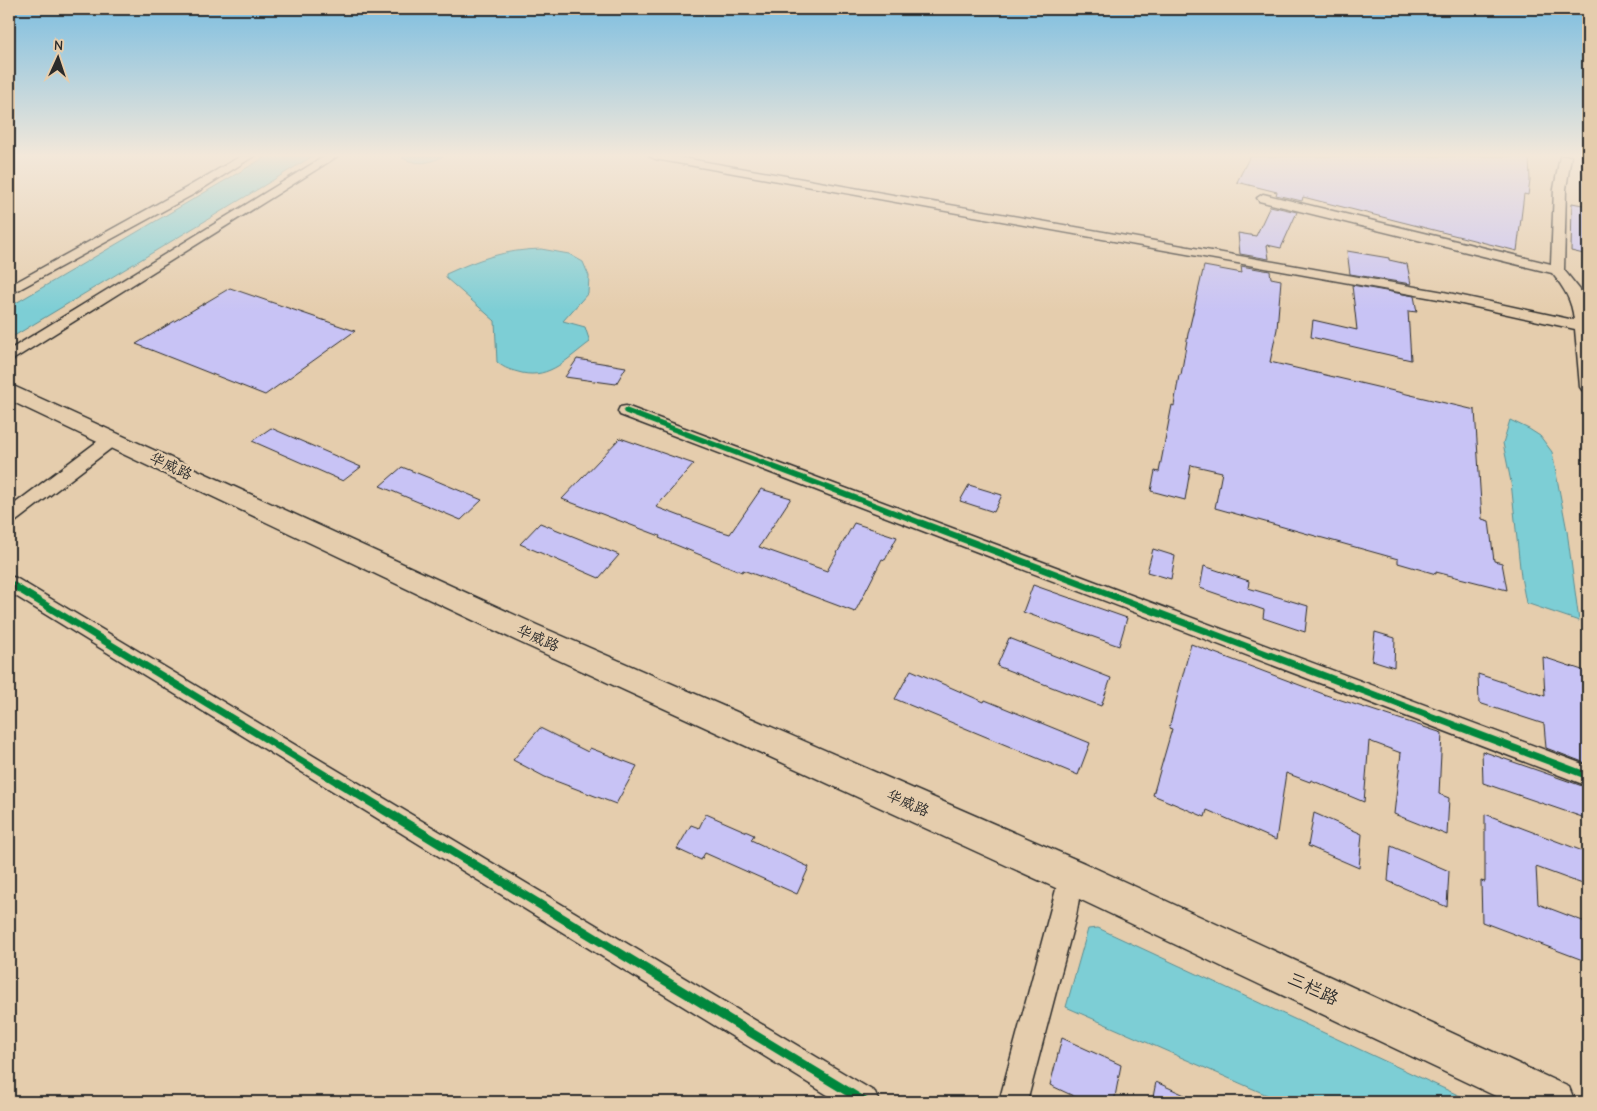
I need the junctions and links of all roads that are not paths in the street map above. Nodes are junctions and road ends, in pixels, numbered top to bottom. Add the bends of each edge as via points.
1 (160, 208) edge
2 (248, 208) edge
3 (947, 208) edge
4 (1304, 208) edge
5 (1559, 208) edge
6 (1557, 270) junction
7 (9, 291) edge
8 (1582, 326) junction
9 (9, 356) edge
10 (1588, 387) edge
11 (9, 390) edge
12 (626, 411) dead end
13 (112, 439) junction
14 (9, 517) edge
15 (9, 583) edge
16 (1588, 776) edge
17 (1072, 876) junction
18 (865, 1102) edge
19 (1013, 1102) edge
20 (1554, 1102) edge

1 - 7 street
2 - 9 street
3 - 8 street via 1444,296
4 - 6 street
5 - 6 street
6 - 8 street via 1573,290
8 - 10 street
11 - 13 main road, 华威路
12 - 16 street
13 - 14 street
13 - 17 main road, 华威路 via 527,633
15 - 18 street
17 - 19 street
17 - 20 main road, 三栏路

